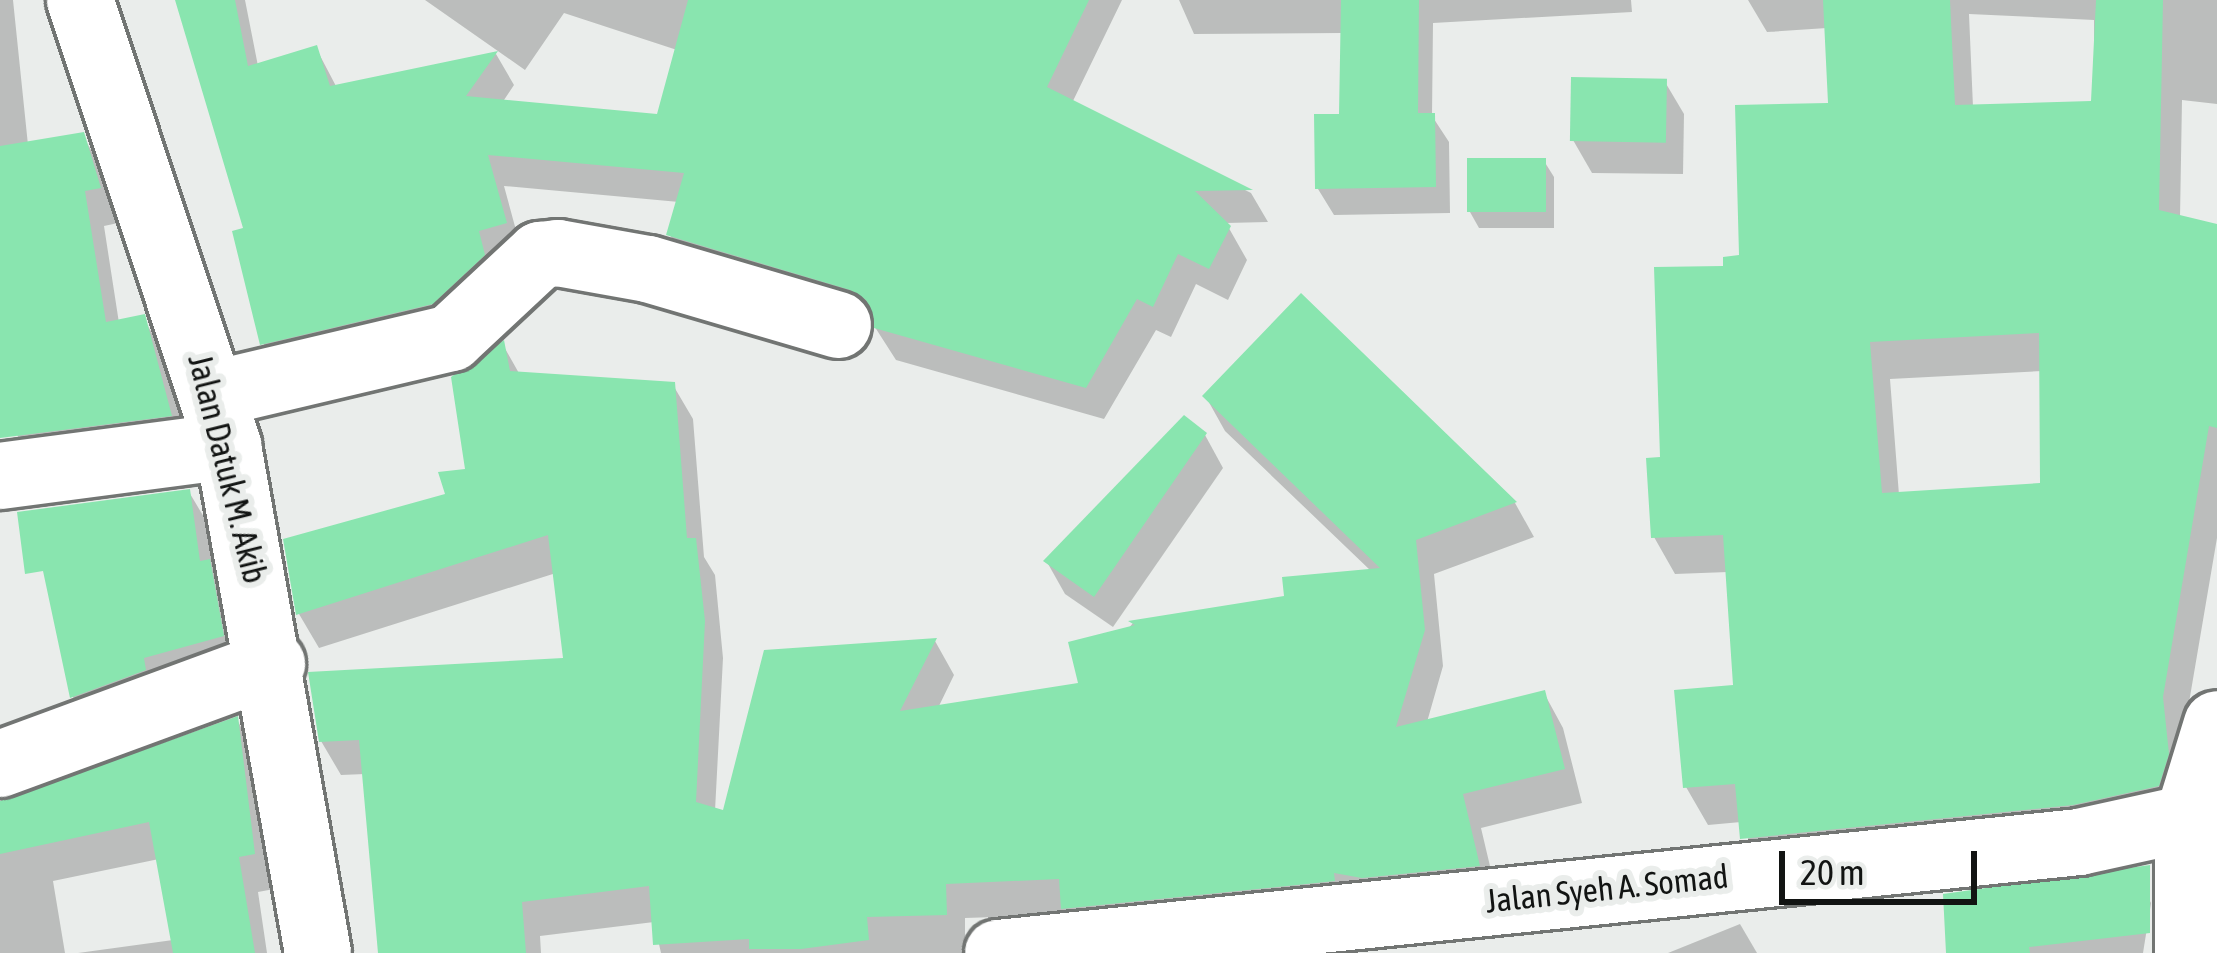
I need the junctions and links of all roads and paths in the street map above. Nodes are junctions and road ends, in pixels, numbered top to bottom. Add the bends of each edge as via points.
1 (80, 0) edge
2 (838, 325) dead end
3 (221, 420) junction
4 (0, 476) edge
5 (272, 664) junction
6 (2217, 724) edge
7 (0, 764) edge
8 (2188, 818) junction
9 (2200, 911) edge
10 (1461, 930) edge
11 (318, 953) edge
12 (998, 953) edge

1 - 3 street, Jalan Datuk M. Akib
2 - 3 street via 670,275 540,255 451,338
3 - 4 street
3 - 5 street, Jalan Datuk M. Akib
5 - 7 street
5 - 11 street, Jalan Datuk M. Akib
6 - 8 street
8 - 9 street
8 - 10 street, Jalan Syeh A. Somad via 2079,842
10 - 12 street, Jalan Syeh A. Somad

